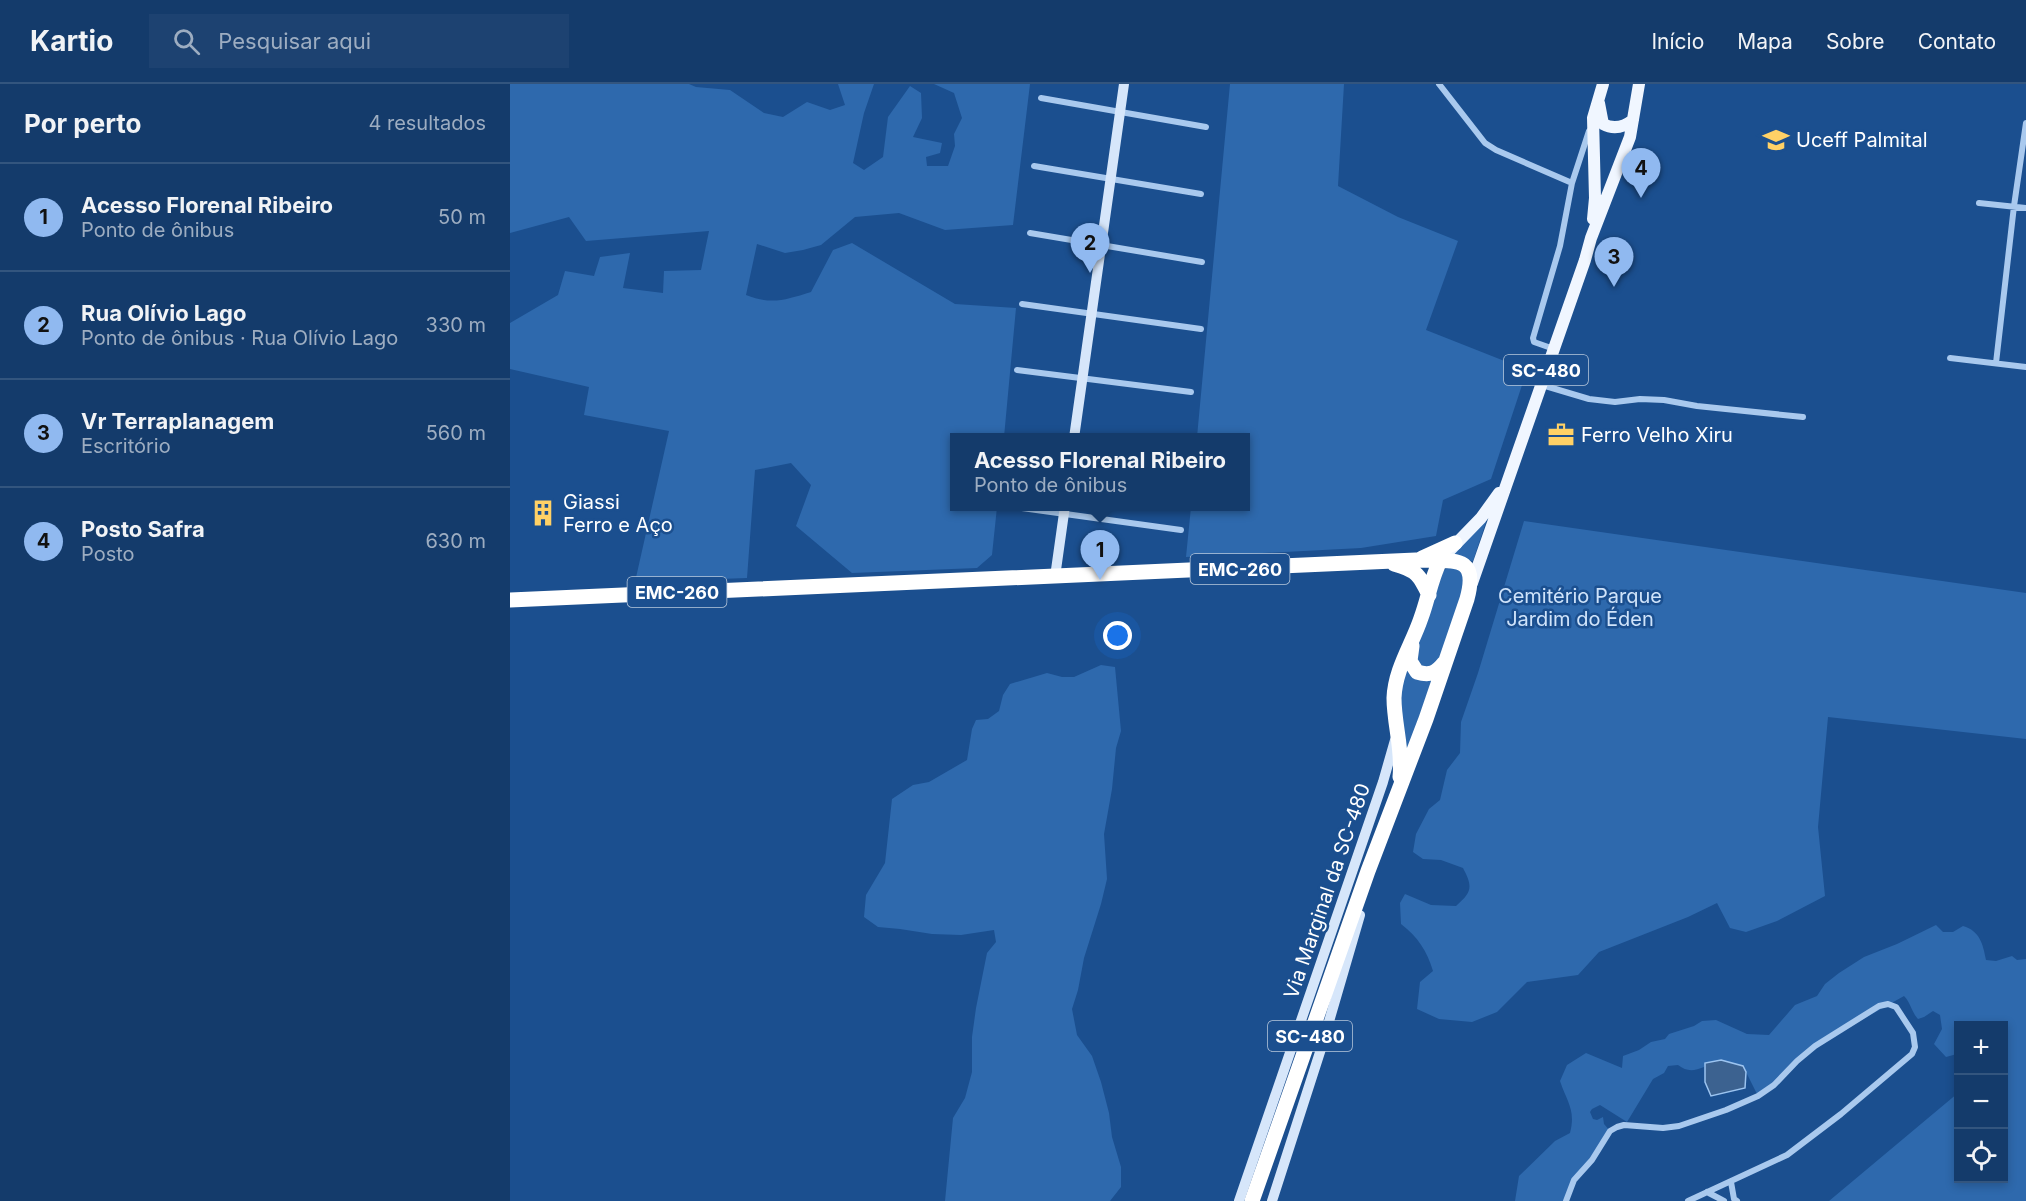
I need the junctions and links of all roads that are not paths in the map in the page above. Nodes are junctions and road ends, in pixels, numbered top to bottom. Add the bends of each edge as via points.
1 (1124, 84) edge
2 (1439, 84) edge
3 (1603, 84) edge
4 (1639, 84) edge
5 (1041, 98) dead end
6 (1599, 99) junction
7 (1120, 111) junction
8 (1593, 118) junction
9 (1633, 120) junction
10 (2026, 123) edge
11 (1206, 127) dead end
12 (1034, 166) dead end
13 (1111, 179) junction
14 (1572, 183) junction
15 (1201, 194) dead end
16 (1979, 203) dead end
17 (2014, 206) junction
18 (2026, 208) edge
19 (1030, 233) dead end
20 (1591, 238) junction
21 (1101, 245) junction
22 (1202, 262) dead end
23 (1022, 304) dead end
24 (1092, 314) junction
25 (1201, 329) dead end
26 (1554, 349) junction
27 (1950, 358) dead end
28 (1996, 363) junction
29 (2026, 367) edge
30 (1017, 370) dead end
31 (1083, 378) junction
32 (1541, 385) junction
33 (1191, 392) dead end
34 (1803, 417) dead end
35 (1075, 433) edge
36 (1509, 480) junction
37 (1064, 511) edge
38 (1070, 511) edge
39 (1181, 530) dead end
40 (1455, 543) junction
41 (1416, 560) junction
42 (1440, 561) junction
43 (1386, 562) junction
44 (1055, 576) junction
45 (1472, 583) junction
46 (1429, 596) junction
47 (510, 600) edge
48 (1413, 641) junction
49 (1444, 663) junction
50 (1396, 727) junction
51 (1399, 791) junction
52 (1368, 871) junction
53 (1731, 1182) junction
54 (1707, 1192) junction
55 (1239, 1201) edge
56 (1252, 1201) edge
57 (1272, 1201) edge
58 (1566, 1201) edge
59 (1688, 1201) edge
60 (1724, 1201) edge
61 (1737, 1201) edge

1 - 7 main road
2 - 14 street via 1485,143
3 - 6 main road
4 - 9 main road, SC-480
5 - 7 street
6 - 8 main road
6 - 9 main road via 1603,124 1617,128
7 - 11 street
7 - 13 main road
8 - 14 street
8 - 20 main road via 1595,198
9 - 20 main road, SC-480
10 - 17 street
12 - 13 street
13 - 15 street
13 - 21 main road
14 - 26 street via 1560,246 1533,338 1534,342
16 - 17 street
17 - 18 street
17 - 28 street
19 - 21 street
20 - 26 main road, SC-480
21 - 22 street
21 - 24 main road
23 - 24 street
24 - 25 street
24 - 31 main road
26 - 32 main road, SC-480
27 - 28 street
28 - 29 street
30 - 31 street
31 - 33 street
31 - 35 main road
32 - 34 street via 1589,399 1664,400
32 - 36 main road, SC-480
36 - 40 main road, SC-480 via 1481,518
36 - 45 main road, SC-480
37 - 44 main road
38 - 39 street
40 - 41 highway
40 - 42 main road, SC-480
41 - 42 highway, EMC-260
41 - 43 highway, EMC-260
42 - 45 highway, EMC-260 via 1464,564
42 - 46 highway, SC-480
43 - 44 highway, EMC-260
43 - 46 highway, EMC-260 via 1417,573
44 - 47 highway, EMC-260
45 - 49 highway, SC-480
46 - 48 highway, SC-480
48 - 49 highway via 1410,661 1417,672 1431,674
48 - 50 highway, SC-480 via 1396,681
49 - 51 highway, SC-480
50 - 51 highway, SC-480 via 1401,764
50 - 55 main road, Via Marginal da SC-480 via 1383,782
51 - 52 highway, SC-480
52 - 56 highway, SC-480
52 - 57 main road via 1359,917 1321,1049
53 - 54 street
53 - 58 street via 1787,1155 1912,1054 1913,1033 1896,1007 1879,1006 1815,1046 1758,1096 1726,1110 1663,1128 1624,1125 1610,1131 1574,1180
53 - 61 street
54 - 59 street
54 - 60 street

